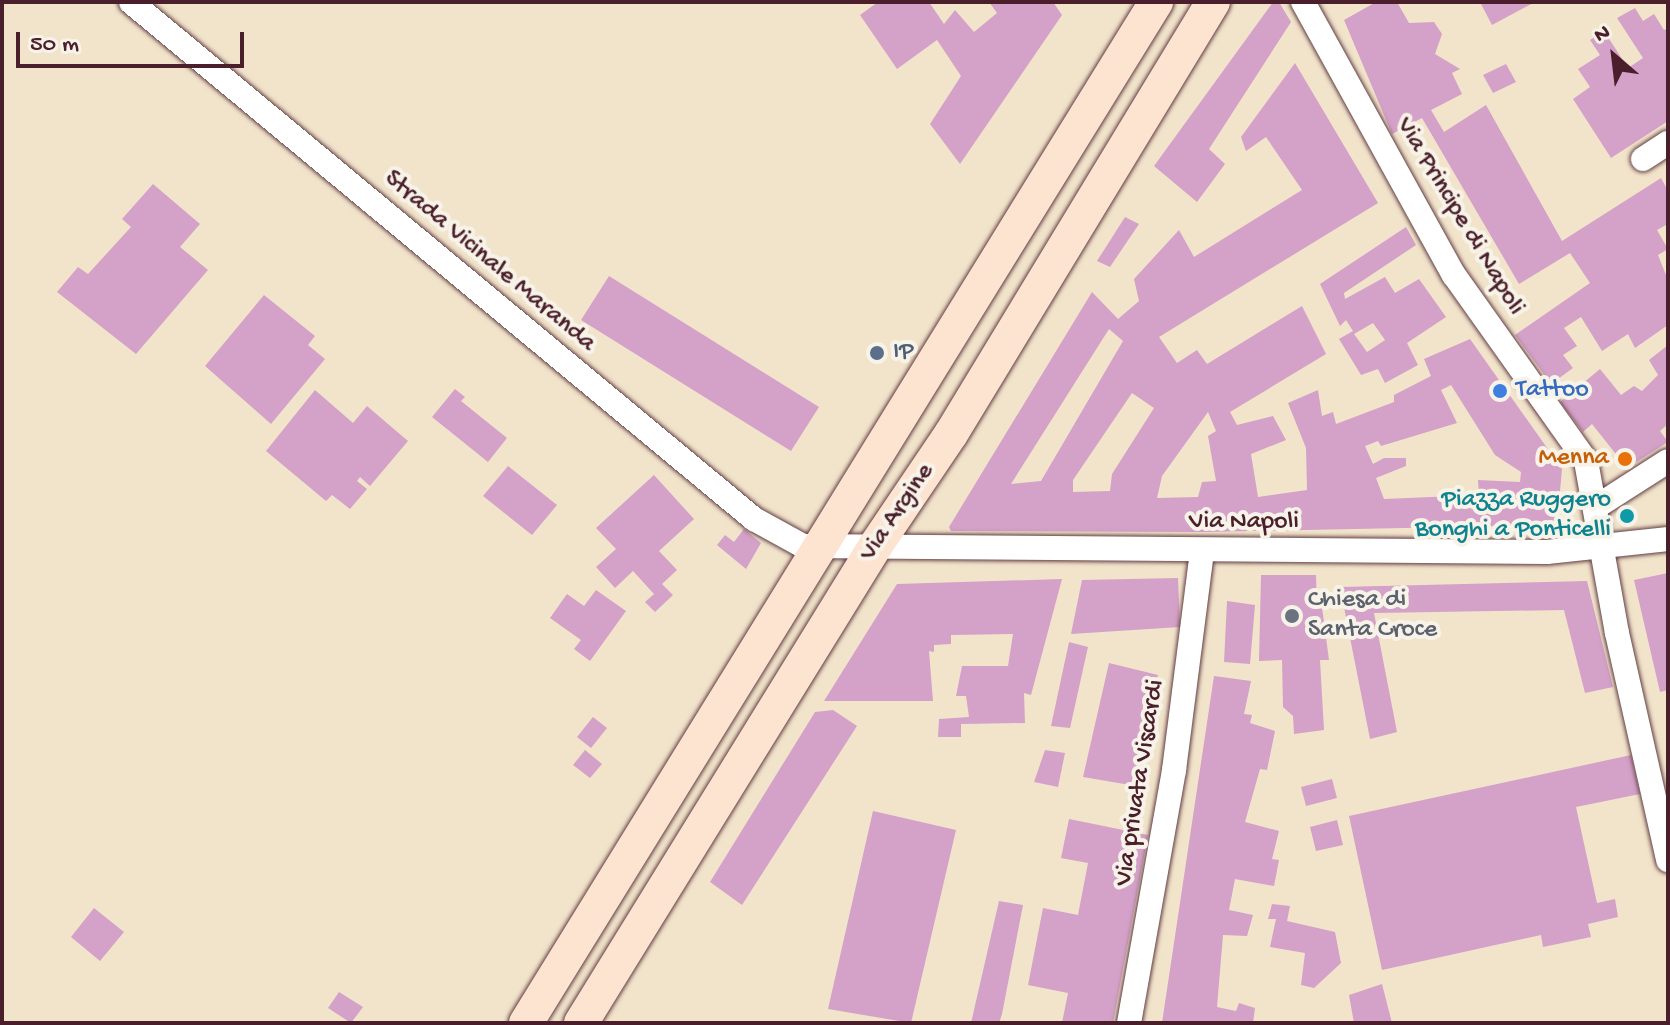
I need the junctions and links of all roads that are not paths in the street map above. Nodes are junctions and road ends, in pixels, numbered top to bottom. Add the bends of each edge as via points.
1 (131, 2) edge
2 (1156, 2) edge
3 (1213, 2) edge
4 (1303, 2) edge
5 (1668, 143) edge
6 (1643, 159) dead end
7 (1668, 461) edge
8 (1596, 507) junction
9 (1668, 539) edge
10 (1604, 544) junction
11 (876, 545) junction
12 (819, 550) junction
13 (1202, 551) junction
14 (1668, 860) edge
15 (526, 1023) edge
16 (581, 1023) edge
17 (1129, 1023) edge

1 - 12 street, Strada Vicinale Maranda via 754,519 786,539
2 - 12 street, Via Argine
3 - 11 street, Via Argine via 951,434
4 - 8 street, Via Principe di Napoli via 1454,275 1586,461
5 - 6 street
7 - 8 street
8 - 10 street, Via Principe di Napoli
9 - 10 street, Via Napoli
10 - 13 street, Via Napoli via 1547,552
10 - 14 street, Via Principe di Napoli via 1617,633
11 - 12 street, Via Napoli
11 - 13 street, Via Napoli
11 - 16 street, Via Argine
12 - 15 street, Via Argine
13 - 17 street, Via privata Viscardi via 1174,770

